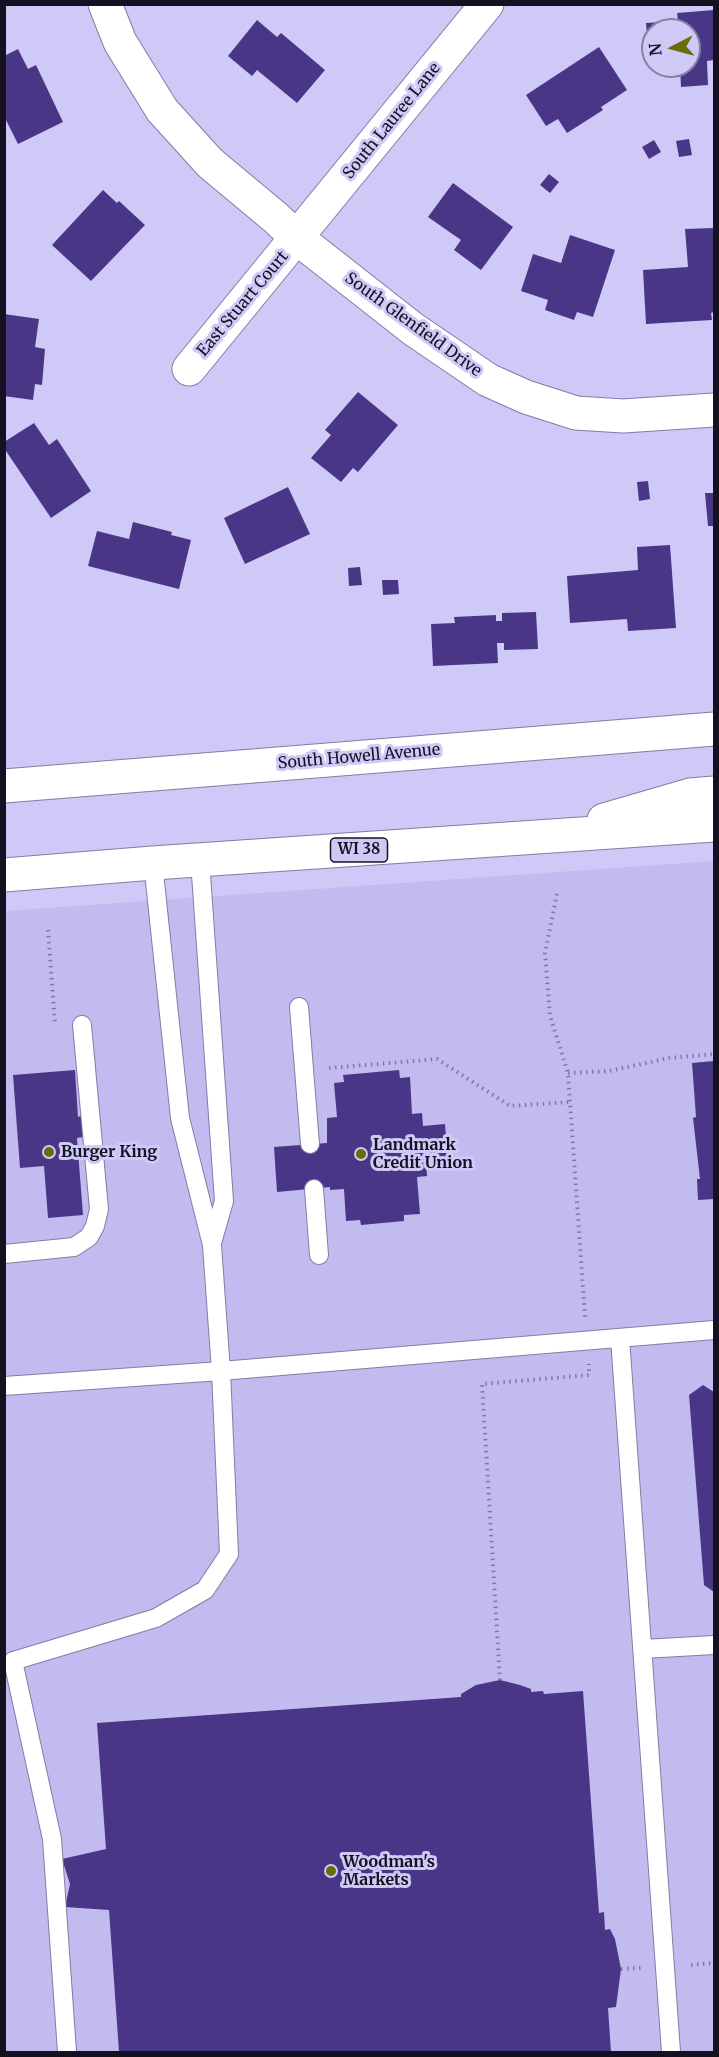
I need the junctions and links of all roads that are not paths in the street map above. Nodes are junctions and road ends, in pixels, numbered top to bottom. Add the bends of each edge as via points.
1 (105, 4) edge
2 (487, 4) edge
3 (297, 238) junction
4 (189, 369) dead end
5 (714, 410) edge
6 (714, 729) edge
7 (4, 786) edge
8 (714, 793) edge
9 (714, 825) edge
10 (542, 838) junction
11 (200, 860) junction
12 (153, 863) junction
13 (4, 875) edge
14 (299, 1007) dead end
15 (82, 1025) dead end
16 (310, 1144) dead end
17 (314, 1189) dead end
18 (212, 1245) junction
19 (4, 1254) edge
20 (319, 1255) dead end
21 (714, 1330) edge
22 (620, 1338) junction
23 (221, 1371) junction
24 (4, 1386) edge
25 (714, 1645) edge
26 (643, 1649) junction
27 (67, 2052) edge
28 (671, 2052) edge

1 - 3 main road, South Glenfield Drive via 120,42 162,110 210,163
2 - 3 main road, South Lauree Lane
3 - 4 main road, East Stuart Court
3 - 5 main road, South Glenfield Drive via 413,329 488,380 526,397 576,412 611,415
6 - 7 main road, South Howell Avenue
8 - 10 main road via 690,795
9 - 10 main road, WI 38
10 - 11 main road, WI 38
11 - 12 main road, WI 38
11 - 18 lane via 224,1201
12 - 13 main road, WI 38
12 - 18 lane via 180,1118
14 - 16 lane
15 - 19 lane via 99,1209 95,1226 89,1237 74,1247
17 - 20 lane
18 - 23 lane
21 - 22 lane
22 - 23 lane
22 - 26 lane
23 - 24 lane
23 - 27 lane via 229,1554 205,1590 156,1618 13,1662 52,1839
25 - 26 lane
26 - 28 lane

